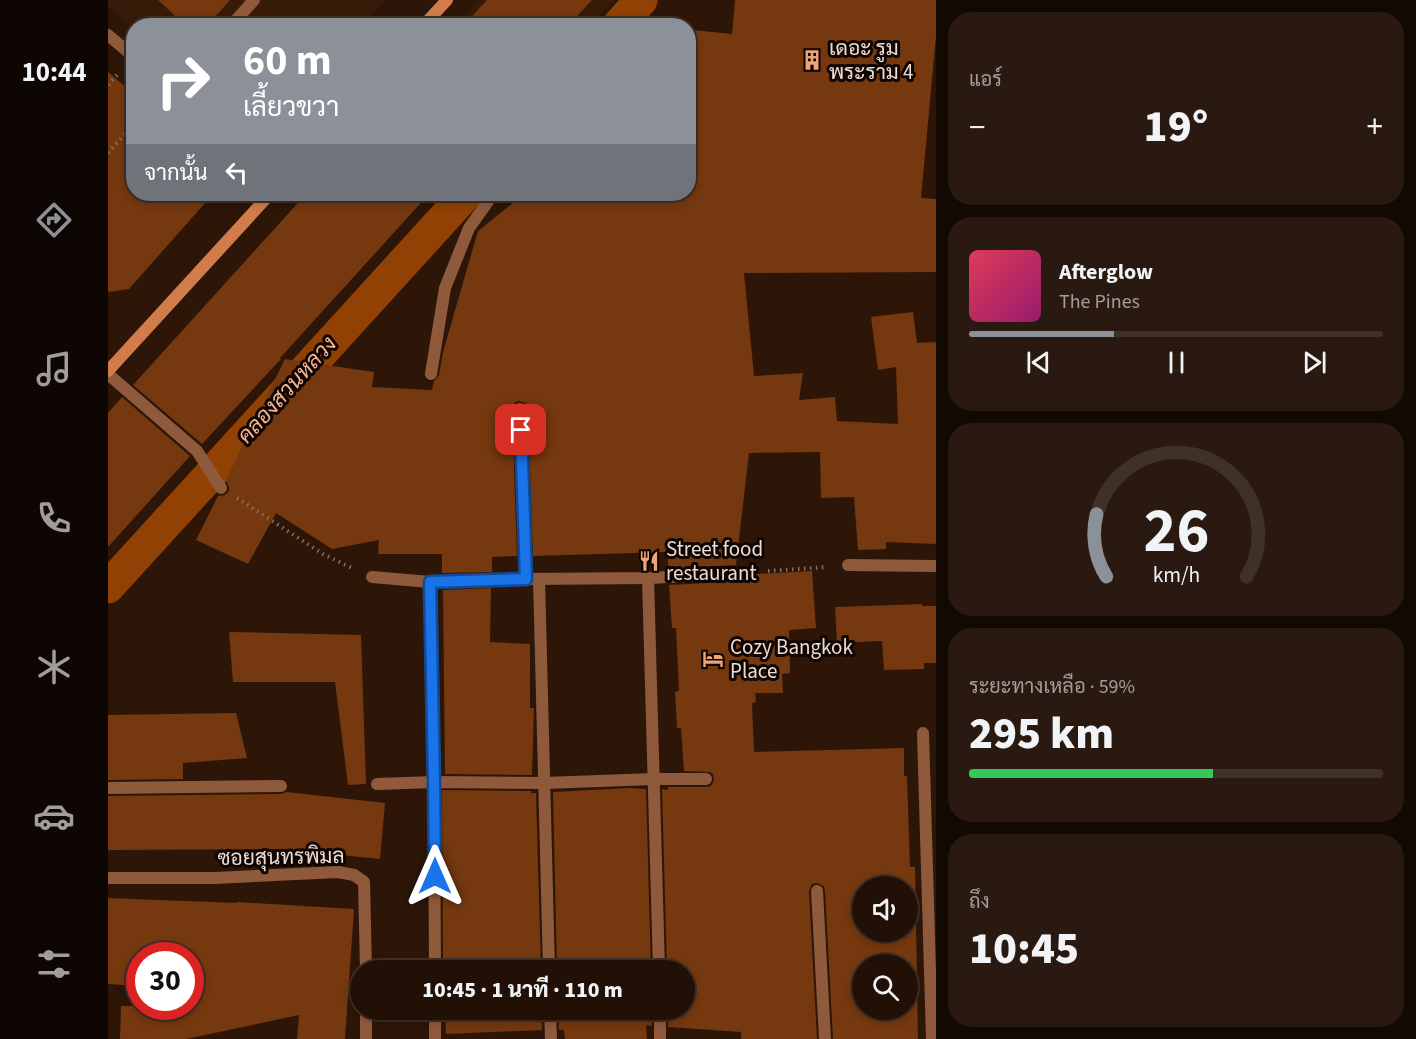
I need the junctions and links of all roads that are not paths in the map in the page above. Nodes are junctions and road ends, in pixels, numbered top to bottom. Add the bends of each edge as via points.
1 (254, 0) edge
2 (447, 0) edge
3 (238, 18) edge
4 (430, 18) edge
5 (108, 35) edge
6 (126, 50) edge
7 (264, 201) edge
8 (484, 201) edge
9 (108, 372) edge
10 (431, 374) dead end
11 (520, 409) dead end
12 (222, 488) road end
13 (848, 565) road end
14 (936, 566) edge
15 (747, 573) road end
16 (372, 578) road end
17 (648, 578) junction
18 (526, 579) junction
19 (539, 579) junction
20 (430, 582) junction
21 (923, 733) dead end
22 (654, 779) junction
23 (706, 779) dead end
24 (434, 782) junction
25 (544, 783) junction
26 (377, 784) dead end
27 (281, 786) dead end
28 (108, 788) edge
29 (108, 878) edge
30 (817, 891) dead end
31 (366, 960) edge
32 (435, 960) edge
33 (549, 960) edge
34 (659, 960) edge
35 (366, 1020) edge
36 (435, 1020) edge
37 (550, 1020) edge
38 (660, 1020) edge
39 (366, 1039) edge
40 (435, 1039) edge
41 (551, 1039) edge
42 (660, 1039) edge
43 (825, 1039) edge
44 (932, 1039) edge

1 - 3 street
2 - 4 main road
5 - 6 street
7 - 9 main road
8 - 10 street via 445,288
9 - 12 street via 197,451
11 - 18 street
13 - 14 street
15 - 17 street
16 - 20 street
17 - 19 street
17 - 22 street
18 - 19 street
18 - 20 street
19 - 25 street
20 - 24 street
21 - 44 street
22 - 23 street
22 - 25 street
22 - 34 street
24 - 25 street
24 - 26 street
24 - 32 street
25 - 33 street
27 - 28 street
29 - 31 street, ซอยสุนทรพิมล via 338,872 354,875 364,882
30 - 43 street
35 - 39 street
36 - 40 street
37 - 41 street
38 - 42 street

